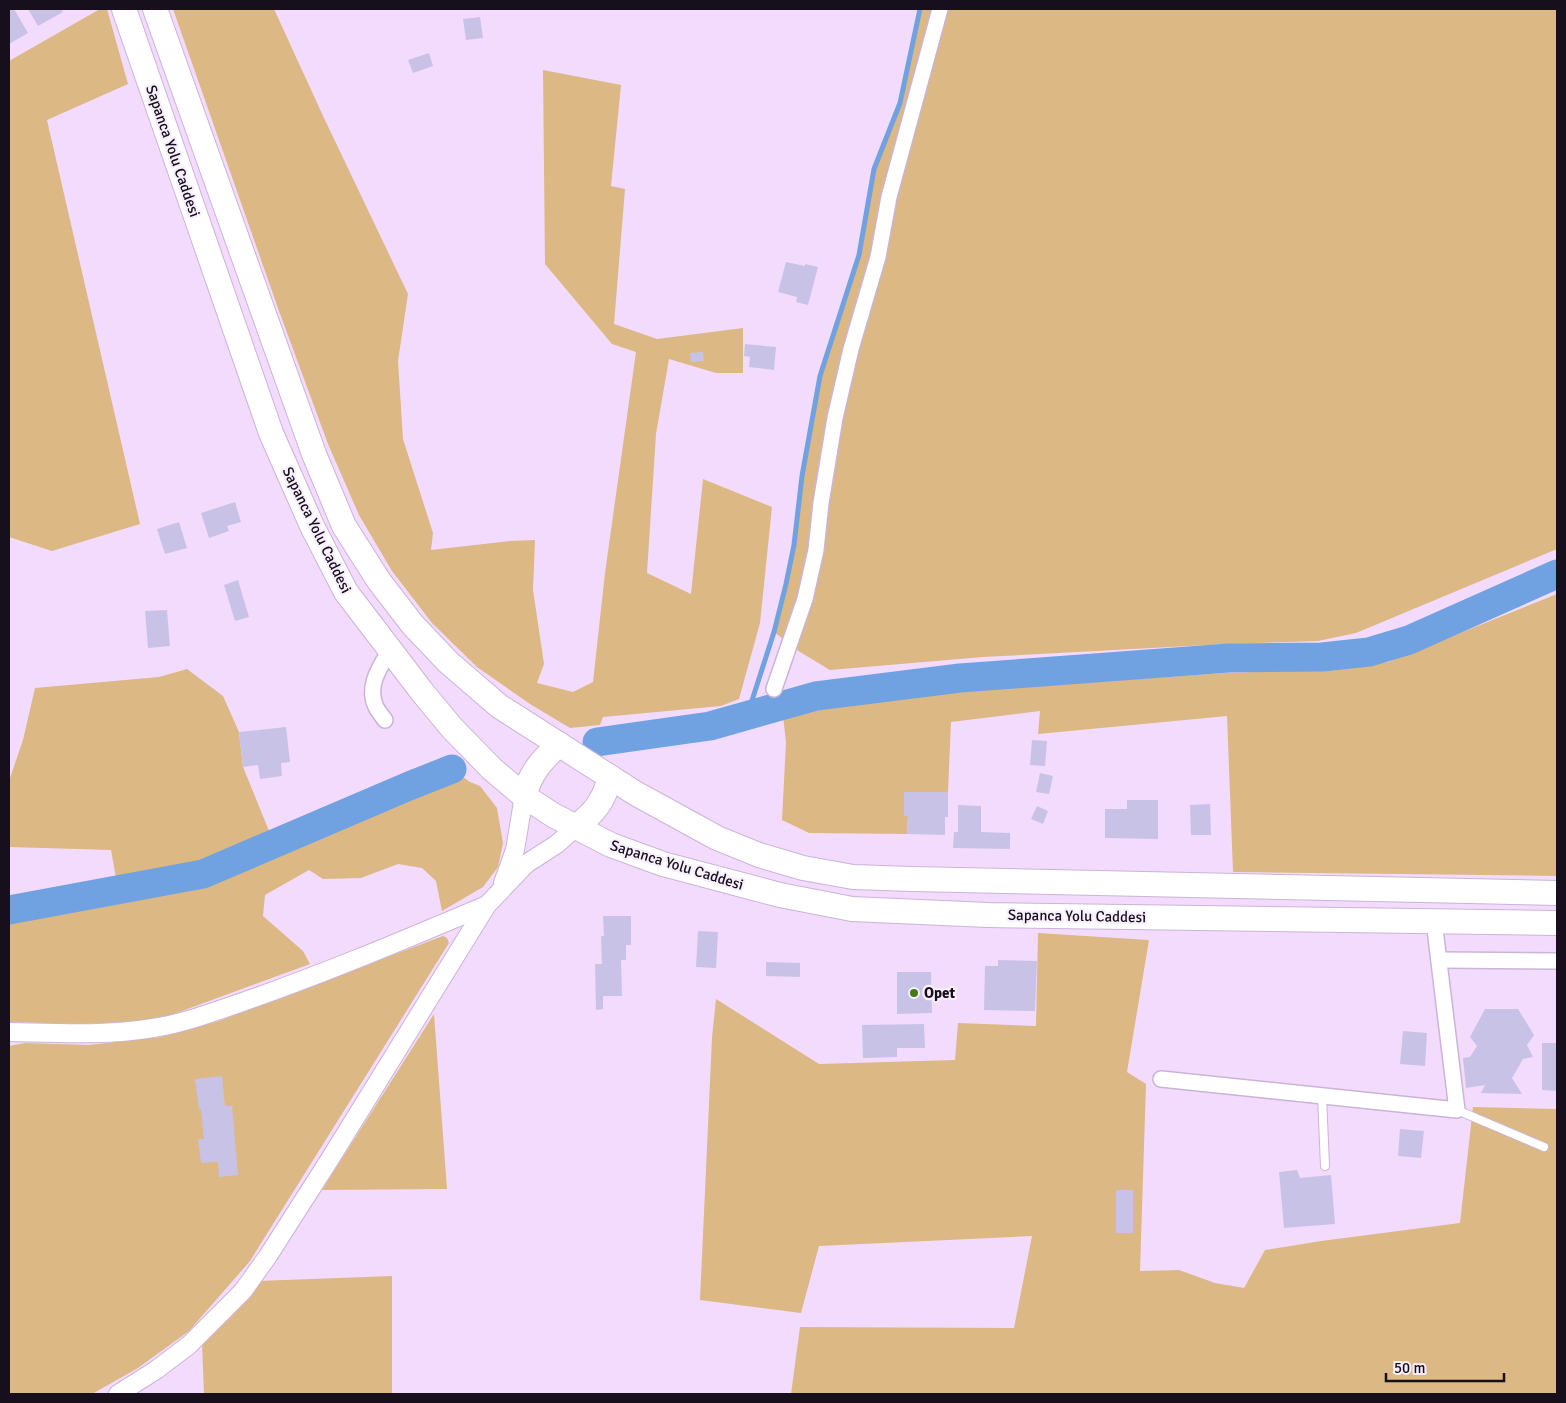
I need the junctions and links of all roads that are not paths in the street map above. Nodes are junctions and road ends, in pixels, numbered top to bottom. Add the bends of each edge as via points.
1 (124, 9) edge
2 (155, 9) edge
3 (940, 9) edge
4 (390, 650) junction
5 (774, 689) dead end
6 (385, 720) dead end
7 (559, 744) junction
8 (610, 777) junction
9 (524, 796) junction
10 (576, 827) junction
11 (501, 888) junction
12 (1557, 893) edge
13 (487, 905) junction
14 (1434, 921) junction
15 (1557, 923) edge
16 (1439, 960) junction
17 (1557, 962) edge
18 (9, 1032) edge
19 (1161, 1078) dead end
20 (1322, 1096) junction
21 (1457, 1110) junction
22 (1544, 1147) dead end
23 (1325, 1166) dead end
24 (118, 1394) edge

1 - 4 highway, Sapanca Yolu Caddesi via 271,433 312,526 346,592
2 - 7 highway, Sapanca Yolu Caddesi via 314,454 344,526 379,581 448,662 499,706
3 - 5 street via 839,401 805,600
4 - 6 street via 376,673 372,688 375,706
4 - 9 highway, Sapanca Yolu Caddesi via 452,728
7 - 8 highway, Sapanca Yolu Caddesi
7 - 9 highway via 534,770
8 - 10 highway via 600,804
8 - 12 highway, Sapanca Yolu Caddesi via 717,838 759,855 853,877
9 - 10 highway, Sapanca Yolu Caddesi
9 - 11 street via 515,850
10 - 11 street via 526,864
10 - 14 highway, Sapanca Yolu Caddesi via 611,846 663,864 780,895 852,909 988,915
11 - 13 street
13 - 18 street via 308,979 154,1028 124,1032
13 - 24 street via 330,1159 243,1291 189,1345
14 - 15 highway, Sapanca Yolu Caddesi
14 - 16 street
16 - 17 street
16 - 21 street
19 - 20 street
20 - 21 street
20 - 23 lane
21 - 22 lane

